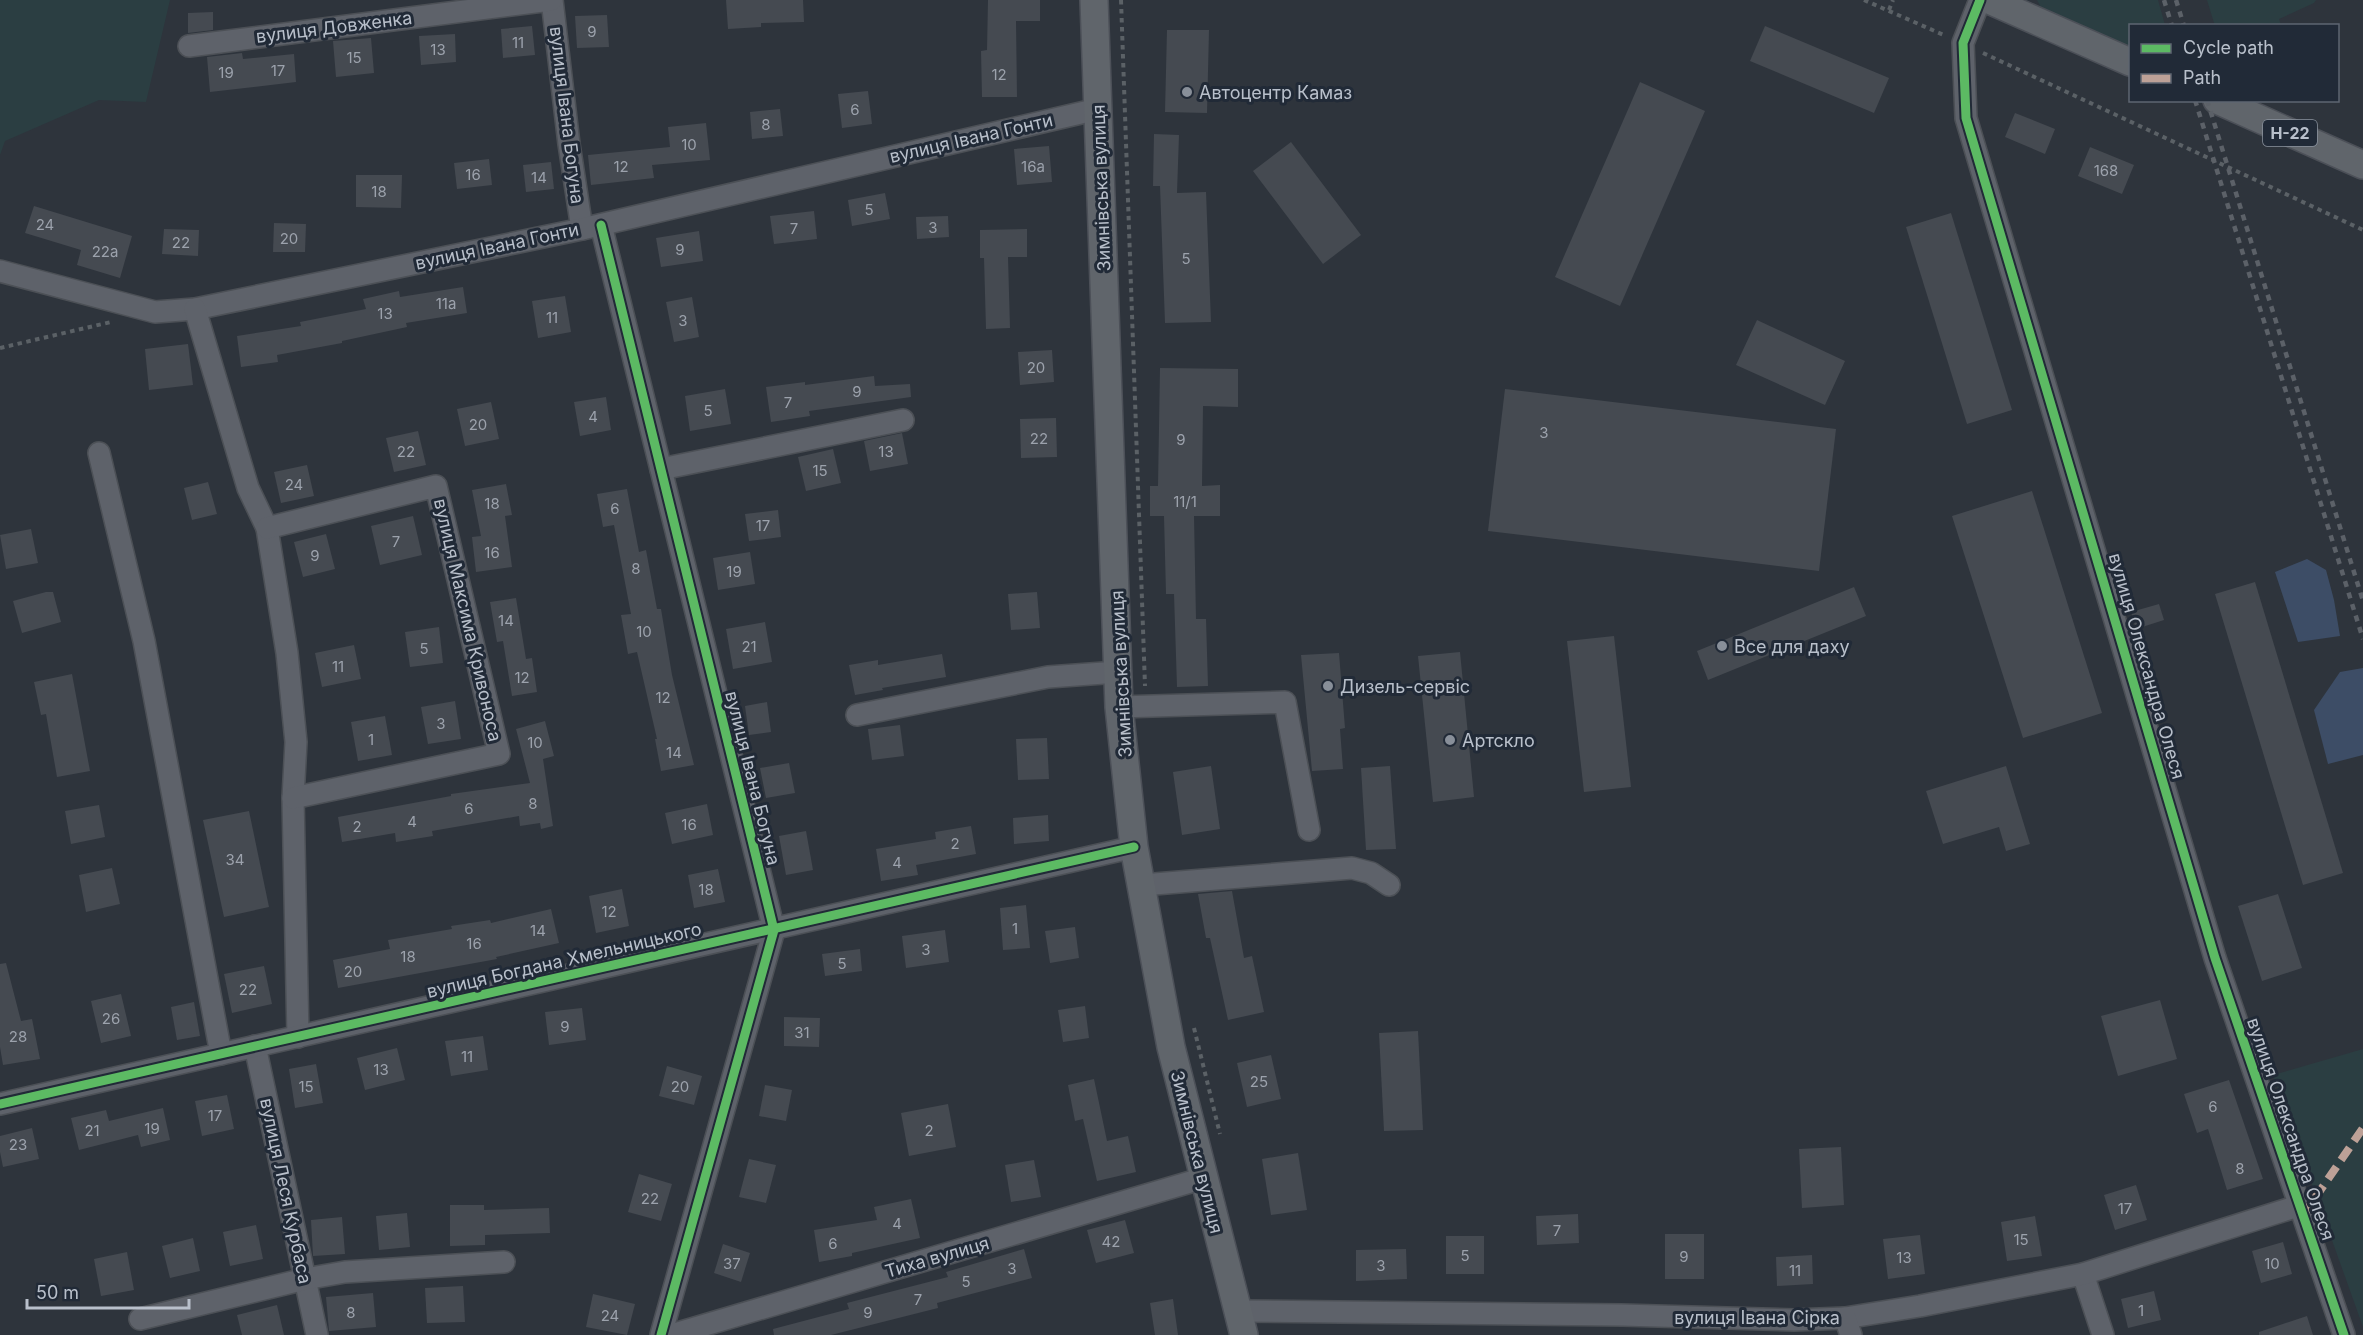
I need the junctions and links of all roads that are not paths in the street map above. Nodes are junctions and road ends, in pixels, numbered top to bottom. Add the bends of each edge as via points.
1 (552, 0) edge
2 (1094, 0) edge
3 (1980, 0) edge
4 (1989, 0) edge
5 (189, 46) dead end
6 (2129, 62) edge
7 (2221, 102) edge
8 (1098, 109) junction
9 (2363, 165) edge
10 (592, 227) junction
11 (0, 271) edge
12 (195, 309) junction
13 (903, 420) dead end
14 (99, 453) dead end
15 (661, 469) junction
16 (267, 528) junction
17 (1118, 672) junction
18 (1132, 706) junction
19 (856, 715) dead end
20 (293, 798) junction
21 (1310, 830) dead end
22 (1134, 847) junction
23 (1142, 885) junction
24 (1389, 885) dead end
25 (774, 930) junction
26 (298, 1037) junction
27 (255, 1046) junction
28 (221, 1054) junction
29 (0, 1104) edge
30 (1204, 1178) junction
31 (2298, 1206) junction
32 (504, 1262) dead end
33 (2083, 1274) junction
34 (305, 1280) junction
35 (140, 1319) dead end
36 (1240, 1323) edge
37 (1848, 1326) edge
38 (317, 1335) edge
39 (661, 1335) edge
40 (671, 1335) edge
41 (2103, 1335) edge
42 (2344, 1335) edge

1 - 5 street, вулиця Довженка
1 - 10 street, вулиця Івана Богуна via 569,144
2 - 8 main road, Зимнівська вулиця
3 - 31 street, вулиця Олександра Олеся via 1963,43 1966,118 2209,960
4 - 6 main road
7 - 9 main road, Н-22
8 - 10 street, вулиця Івана Гонти
8 - 17 main road, Зимнівська вулиця
10 - 12 street, вулиця Івана Гонти
10 - 15 street, вулиця Івана Богуна
11 - 12 street, вулиця Івана Гонти via 155,312
12 - 16 street via 248,488
13 - 15 street
14 - 28 street via 144,641
15 - 25 street, вулиця Івана Богуна
16 - 20 street via 294,720
16 - 20 street, вулиця Максима Кривоноса via 436,486 499,754
17 - 18 main road, Зимнівська вулиця
17 - 19 street via 1048,677
18 - 21 street via 1285,702
18 - 22 main road, Зимнівська вулиця
20 - 26 street
22 - 23 main road, Зимнівська вулиця
22 - 25 street, вулиця Богдана Хмельницького
23 - 24 street via 1352,868 1371,873
23 - 30 main road, Зимнівська вулиця via 1171,1047
25 - 26 street, вулиця Богдана Хмельницького
25 - 39 street, вулиця Івана Богуна
26 - 27 street, вулиця Богдана Хмельницького
27 - 28 street, вулиця Богдана Хмельницького
27 - 34 street, вулиця Леся Курбаса
28 - 29 street, вулиця Богдана Хмельницького
30 - 36 main road, Зимнівська вулиця
30 - 40 street, Тиха вулиця
31 - 33 street, вулиця Івана Сірка
31 - 42 street, вулиця Олександра Олеся
32 - 34 street via 345,1272
33 - 37 street, вулиця Івана Сірка via 1920,1306
33 - 41 street
34 - 35 street
34 - 38 street, вулиця Леся Курбаса
36 - 37 street, вулиця Івана Сірка via 1622,1315 1794,1320

